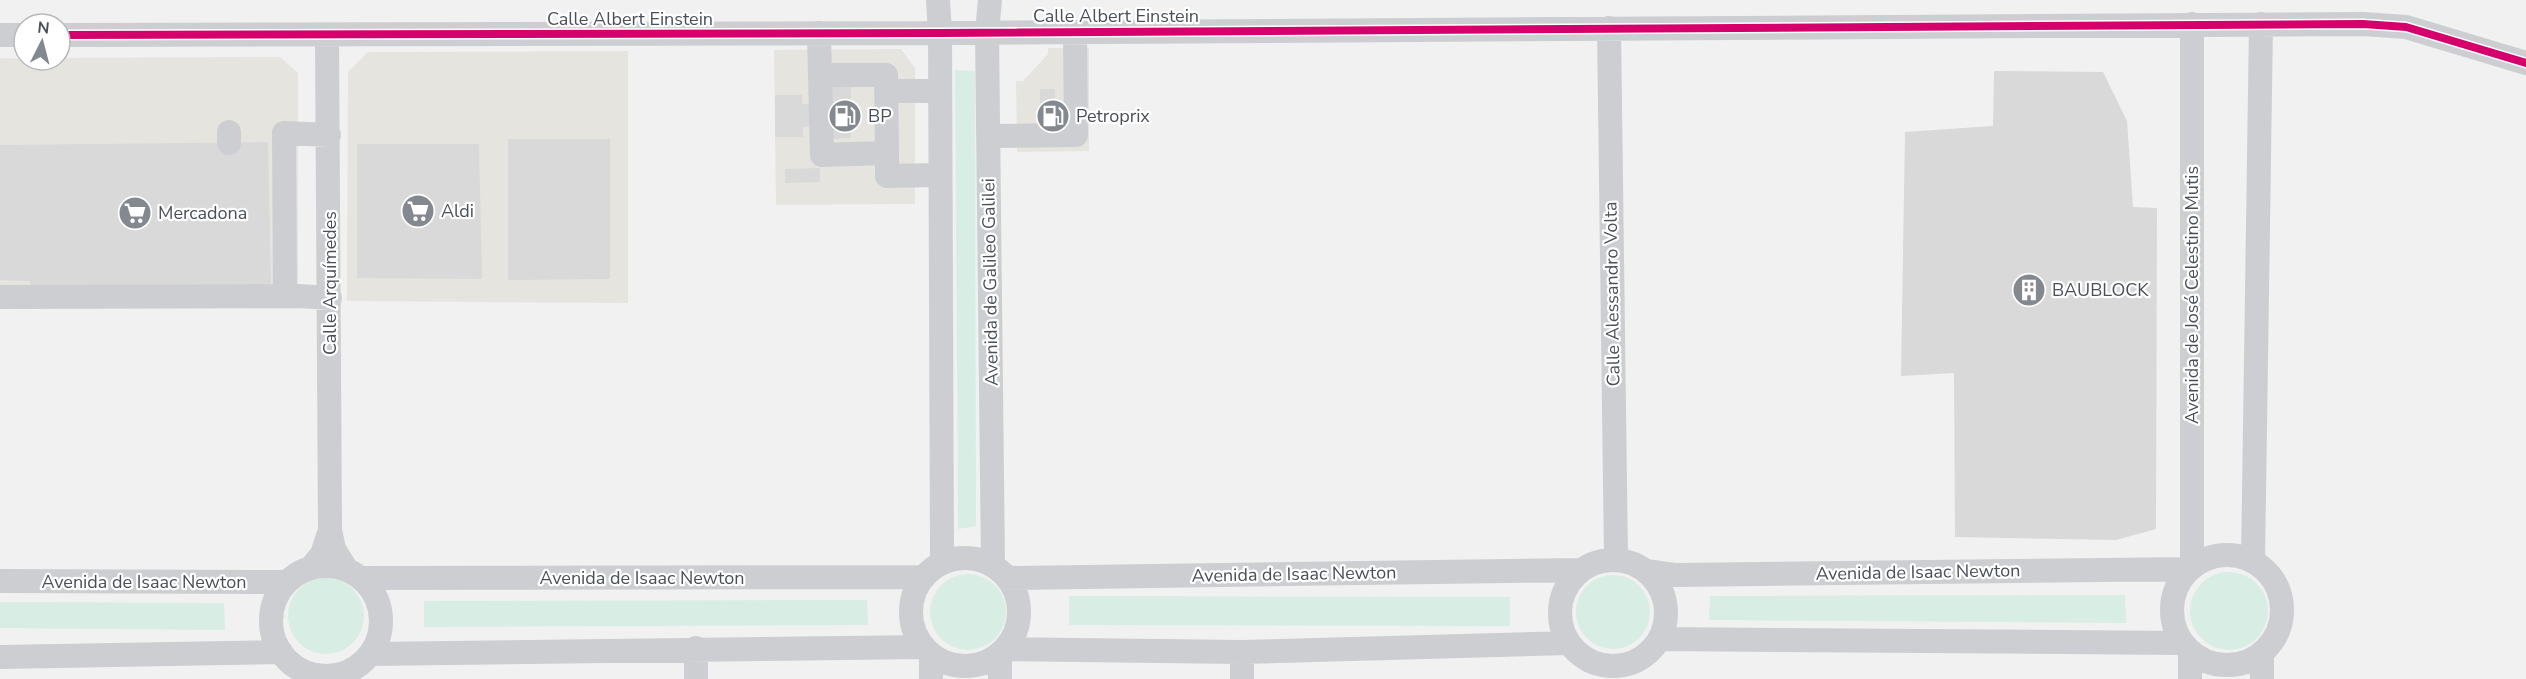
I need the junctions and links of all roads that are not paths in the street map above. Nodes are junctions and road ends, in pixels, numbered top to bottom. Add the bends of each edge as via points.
1 (938, 0) edge
2 (990, 0) edge
3 (2192, 24) junction
4 (2261, 24) junction
5 (1609, 28) junction
6 (987, 32) junction
7 (1075, 32) junction
8 (819, 33) junction
9 (940, 33) junction
10 (72, 35) edge
11 (327, 35) junction
12 (2526, 63) edge
13 (820, 75) junction
14 (940, 91) junction
15 (887, 92) junction
16 (329, 135) junction
17 (988, 136) junction
18 (887, 153) junction
19 (940, 175) junction
20 (285, 296) junction
21 (0, 297) edge
22 (330, 298) junction
23 (330, 530) junction
24 (1616, 560) junction
25 (942, 561) junction
26 (2253, 561) junction
27 (311, 568) junction
28 (2191, 568) junction
29 (1580, 570) junction
30 (1646, 571) junction
31 (1001, 572) junction
32 (354, 574) junction
33 (922, 577) junction
34 (0, 581) edge
35 (287, 582) junction
36 (1660, 639) junction
37 (1568, 643) junction
38 (2186, 647) junction
39 (696, 648) junction
40 (927, 651) junction
41 (281, 652) junction
42 (1002, 652) junction
43 (1242, 652) junction
44 (2262, 653) junction
45 (371, 654) junction
46 (0, 657) edge
47 (1612, 673) edge
48 (324, 677) edge
49 (696, 679) edge
50 (931, 679) edge
51 (1000, 679) edge
52 (1242, 679) edge
53 (2190, 679) edge
54 (2262, 679) edge

1 - 9 street
2 - 6 street, Avenida de Galileo Galilei
3 - 4 street, Calle Albert Einstein
3 - 5 street, Calle Albert Einstein
3 - 28 street, Avenida de José Celestino Mutis
4 - 12 street, Calle Albert Einstein via 2406,27
4 - 26 street
5 - 7 street, Calle Albert Einstein
5 - 24 street, Calle Alessandro Volta
6 - 7 street, Calle Albert Einstein
6 - 9 street, Calle Albert Einstein
6 - 17 street, Avenida de Galileo Galilei
7 - 17 street via 1076,135
8 - 9 street, Calle Albert Einstein
8 - 11 street, Calle Albert Einstein via 512,42
8 - 13 street
9 - 14 street
10 - 11 street, Calle Albert Einstein
11 - 16 street, Calle Arquímedes
13 - 15 street via 886,75
13 - 18 street via 822,155
14 - 15 street
14 - 19 street
15 - 18 street
16 - 20 street via 284,133
16 - 22 street, Calle Arquímedes
17 - 31 street, Avenida de Galileo Galilei
18 - 19 street via 887,176
19 - 25 street
20 - 21 street
20 - 22 street
22 - 23 street, Calle Arquímedes
23 - 27 street, Calle Arquímedes via 322,554
23 - 32 street, Calle Arquímedes via 334,549
24 - 29 street via 1597,562
24 - 30 street
25 - 31 street via 977,558
25 - 33 street
26 - 28 street via 2232,555 2211,557
26 - 44 street via 2273,579 2283,604 2282,622
27 - 32 street via 329,566
27 - 35 street
28 - 30 street, Avenida de Isaac Newton via 1674,575
28 - 38 street via 2177,585 2172,605 2174,625
29 - 31 street, Avenida de Isaac Newton
29 - 37 street via 1566,585 1559,604 1560,624
30 - 36 street via 1659,585 1665,603 1666,621
31 - 42 street via 1016,592 1019,607 1014,637
32 - 33 street, Avenida de Isaac Newton
32 - 45 street via 373,591 380,606 379,639
33 - 40 street via 913,593 910,612 913,631
34 - 35 street, Avenida de Isaac Newton
35 - 41 street via 276,597 271,616
36 - 38 street
36 - 47 street via 1640,660
37 - 43 street
37 - 47 street via 1587,660
38 - 44 street via 2203,660 2226,665 2249,661
38 - 53 street
39 - 40 street
39 - 45 street
39 - 49 street
40 - 42 street via 947,663 966,666 984,663
40 - 50 street
41 - 46 street
41 - 48 street via 299,669
42 - 43 street
42 - 51 street
43 - 52 street
44 - 54 street
45 - 48 street via 350,671

